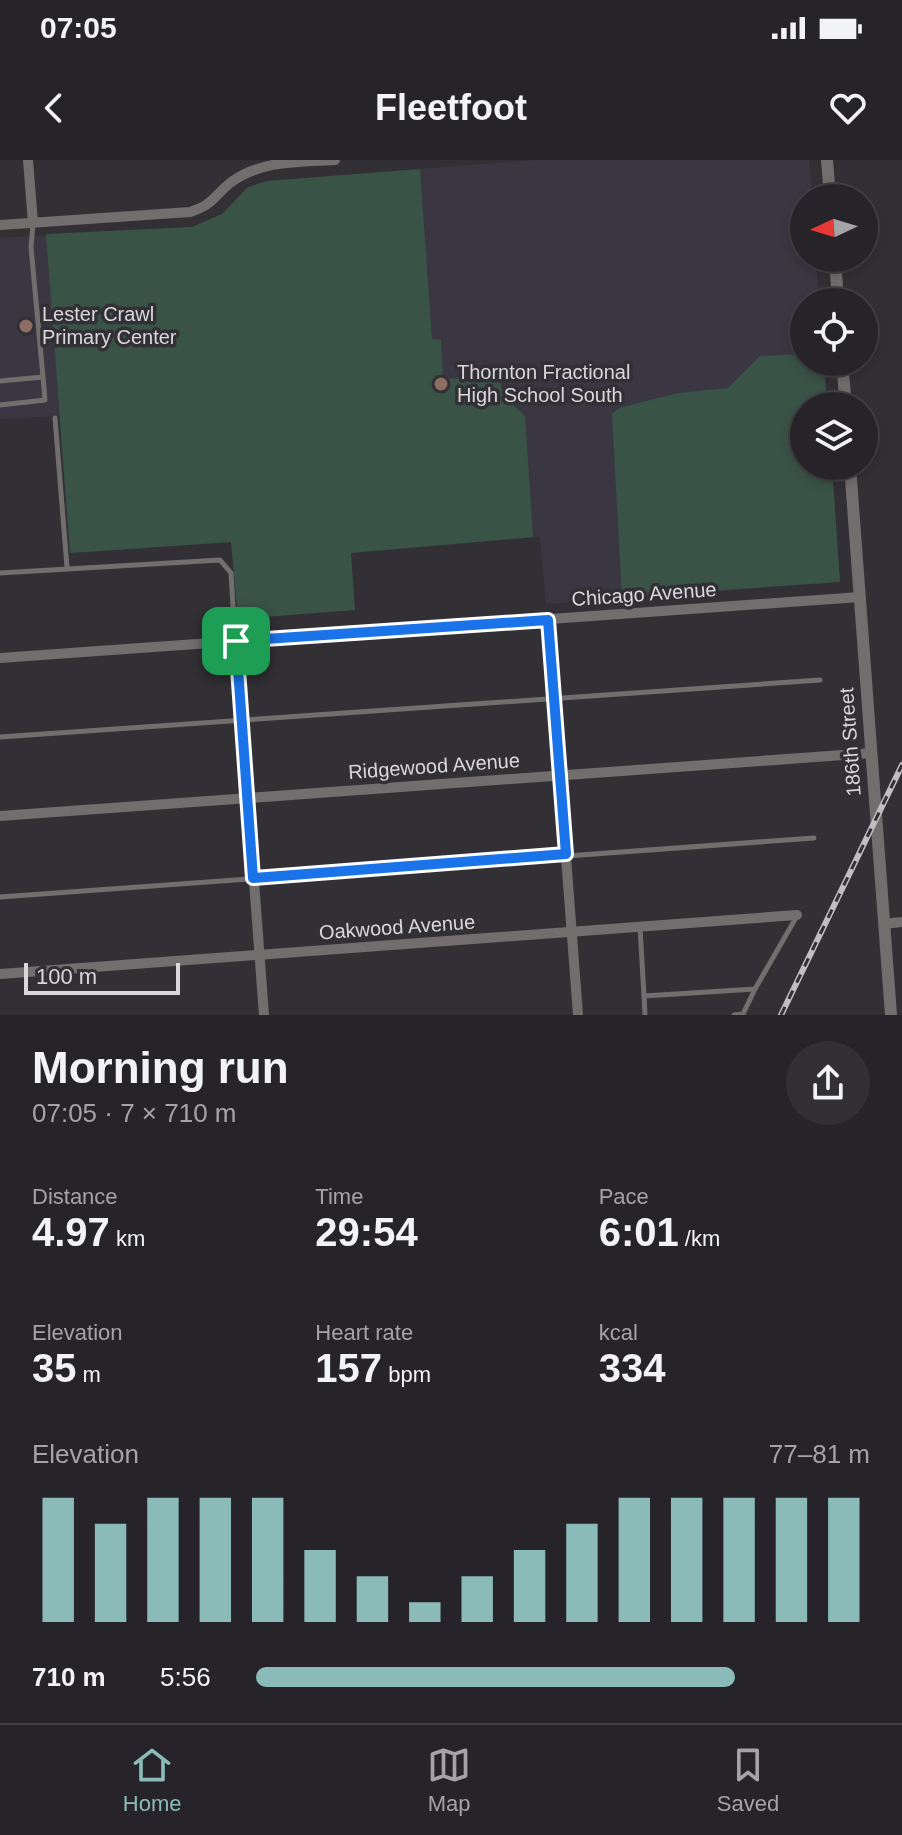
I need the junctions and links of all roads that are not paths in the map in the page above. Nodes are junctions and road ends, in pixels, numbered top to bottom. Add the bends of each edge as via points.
1 (28, 160) edge
2 (335, 160) edge
3 (827, 160) edge
4 (288, 162) edge
5 (829, 184) edge
6 (33, 223) junction
7 (0, 225) edge
8 (43, 377) junction
9 (0, 381) edge
10 (0, 405) edge
11 (55, 418) dead end
12 (851, 480) edge
13 (67, 567) junction
14 (0, 573) edge
15 (860, 597) junction
16 (548, 620) junction
17 (236, 641) junction
18 (0, 658) edge
19 (820, 680) dead end
20 (555, 697) junction
21 (241, 719) junction
22 (0, 737) edge
23 (871, 753) junction
24 (561, 774) junction
25 (247, 798) junction
26 (0, 816) edge
27 (814, 838) dead end
28 (566, 854) junction
29 (253, 878) junction
30 (0, 897) edge
31 (797, 915) joint
32 (902, 922) edge
33 (884, 924) junction
34 (640, 927) junction
35 (571, 932) junction
36 (259, 955) junction
37 (0, 974) edge
38 (755, 989) junction
39 (644, 996) junction
40 (264, 1015) edge
41 (578, 1015) edge
42 (645, 1015) edge
43 (734, 1015) edge
44 (742, 1015) edge
45 (891, 1015) edge

1 - 6 street
2 - 4 street
3 - 5 street
4 - 6 street via 261,165 230,183 212,205 190,212
6 - 7 street
6 - 8 lane
8 - 9 lane
8 - 10 lane via 45,400
11 - 13 lane
12 - 15 street, 186th Street
13 - 14 lane
13 - 17 lane via 220,560 231,573
15 - 16 street, Chicago Avenue
15 - 23 street, 186th Street
16 - 17 street, Chicago Avenue
16 - 20 street
17 - 18 street, Chicago Avenue
17 - 21 street
19 - 20 lane
20 - 21 lane
20 - 24 street
21 - 22 lane
21 - 25 street
23 - 24 street, Ridgewood Avenue
23 - 33 street, 186th Street
24 - 25 street, Ridgewood Avenue
24 - 28 street
25 - 26 street, Ridgewood Avenue
25 - 29 street
27 - 28 lane
28 - 29 lane
28 - 35 street
29 - 30 lane
29 - 36 street
31 - 34 street, Oakwood Avenue
31 - 38 lane
32 - 33 street
33 - 45 street, 186th Street
34 - 35 street, Oakwood Avenue
34 - 39 lane
35 - 36 street, Oakwood Avenue
35 - 41 street
36 - 37 street, Oakwood Avenue
36 - 40 street
38 - 39 lane
38 - 44 lane
39 - 42 lane
43 - 44 lane

